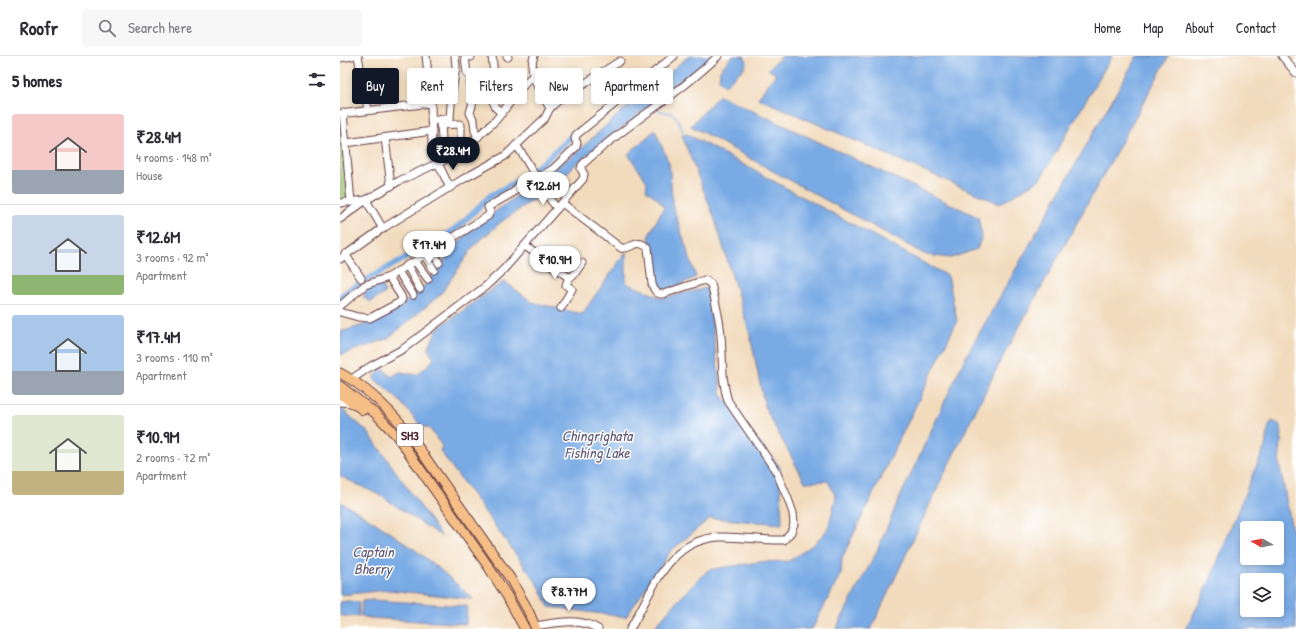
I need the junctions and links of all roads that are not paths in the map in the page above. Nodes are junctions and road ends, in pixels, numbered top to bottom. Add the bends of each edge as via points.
1 (352, 56) edge
2 (358, 56) edge
3 (426, 56) edge
4 (455, 56) edge
5 (469, 56) edge
6 (492, 56) edge
7 (534, 56) edge
8 (674, 56) edge
9 (718, 56) edge
10 (1282, 56) edge
11 (340, 58) edge
12 (620, 61) dead end
13 (427, 68) edge
14 (468, 68) edge
15 (493, 68) edge
16 (1296, 73) edge
17 (533, 76) junction
18 (527, 83) edge
19 (422, 104) edge
20 (431, 104) edge
21 (472, 104) edge
22 (494, 104) edge
23 (509, 104) edge
24 (550, 108) junction
25 (368, 110) junction
26 (342, 113) edge
27 (502, 113) junction
28 (441, 125) junction
29 (432, 126) junction
30 (462, 136) dead end
31 (478, 137) junction
32 (385, 138) junction
33 (442, 139) dead end
34 (346, 144) junction
35 (516, 145) junction
36 (438, 162) junction
37 (534, 175) junction
38 (391, 186) junction
39 (450, 188) junction
40 (366, 200) junction
41 (351, 202) junction
42 (340, 204) edge
43 (560, 206) junction
44 (340, 219) edge
45 (382, 229) junction
46 (525, 246) junction
47 (432, 250) junction
48 (424, 255) junction
49 (343, 257) edge
50 (415, 261) junction
51 (440, 263) dead end
52 (582, 263) dead end
53 (408, 265) junction
54 (434, 270) dead end
55 (398, 271) junction
56 (389, 277) junction
57 (569, 277) junction
58 (361, 278) dead end
59 (428, 279) dead end
60 (420, 289) dead end
61 (413, 295) dead end
62 (340, 306) edge
63 (562, 308) dead end
64 (340, 312) edge
65 (346, 377) edge
66 (341, 394) edge
67 (397, 436) junction
68 (536, 628) edge
69 (525, 629) edge
70 (598, 629) edge
71 (630, 629) edge

1 - 11 street
2 - 25 street
3 - 13 street
4 - 29 street via 450,118
5 - 14 street
6 - 15 street
7 - 17 street via 531,65
8 - 37 street via 576,135 576,147 553,170
9 - 43 street via 689,82 596,151 580,167 584,174 583,179
10 - 16 street
12 - 24 street
17 - 18 street
17 - 24 street
19 - 25 street
20 - 29 street
21 - 31 street via 470,113
22 - 27 street
23 - 27 street
24 - 35 street via 545,118
25 - 26 street
26 - 34 street
27 - 31 street
28 - 29 street
28 - 30 street via 461,125
28 - 33 street
29 - 32 street
29 - 36 street via 432,146
31 - 36 street via 451,157
32 - 34 street
32 - 38 street
34 - 41 street
35 - 37 street
35 - 39 street via 505,156
36 - 38 street
36 - 39 street
37 - 43 street via 544,192
37 - 47 street via 527,178 514,192 490,206 488,216
38 - 40 street
39 - 45 street
40 - 41 street
40 - 44 street
40 - 45 street
41 - 42 street
43 - 46 street
43 - 71 street via 618,246 625,249 638,244 648,248 652,284 656,292 663,294 705,280 711,284 720,323 725,393 776,471 794,513 794,524 784,540 718,537 687,547 676,555 661,574
45 - 49 street
46 - 57 street
46 - 65 street via 475,295 403,349
47 - 48 street
47 - 51 street
48 - 50 street
48 - 54 street
49 - 58 street
50 - 53 street
50 - 59 street
52 - 57 street via 573,276
53 - 55 street
53 - 60 street
55 - 56 street
55 - 61 street
56 - 62 street via 365,284
56 - 64 street via 401,296 400,302 370,318
57 - 63 street via 566,285 572,288
65 - 68 main road, SH3 via 382,403 406,430 510,578
66 - 67 main road
66 - 67 main road, SH3 via 376,414
67 - 69 main road, SH3 via 488,566
68 - 70 street via 569,621

